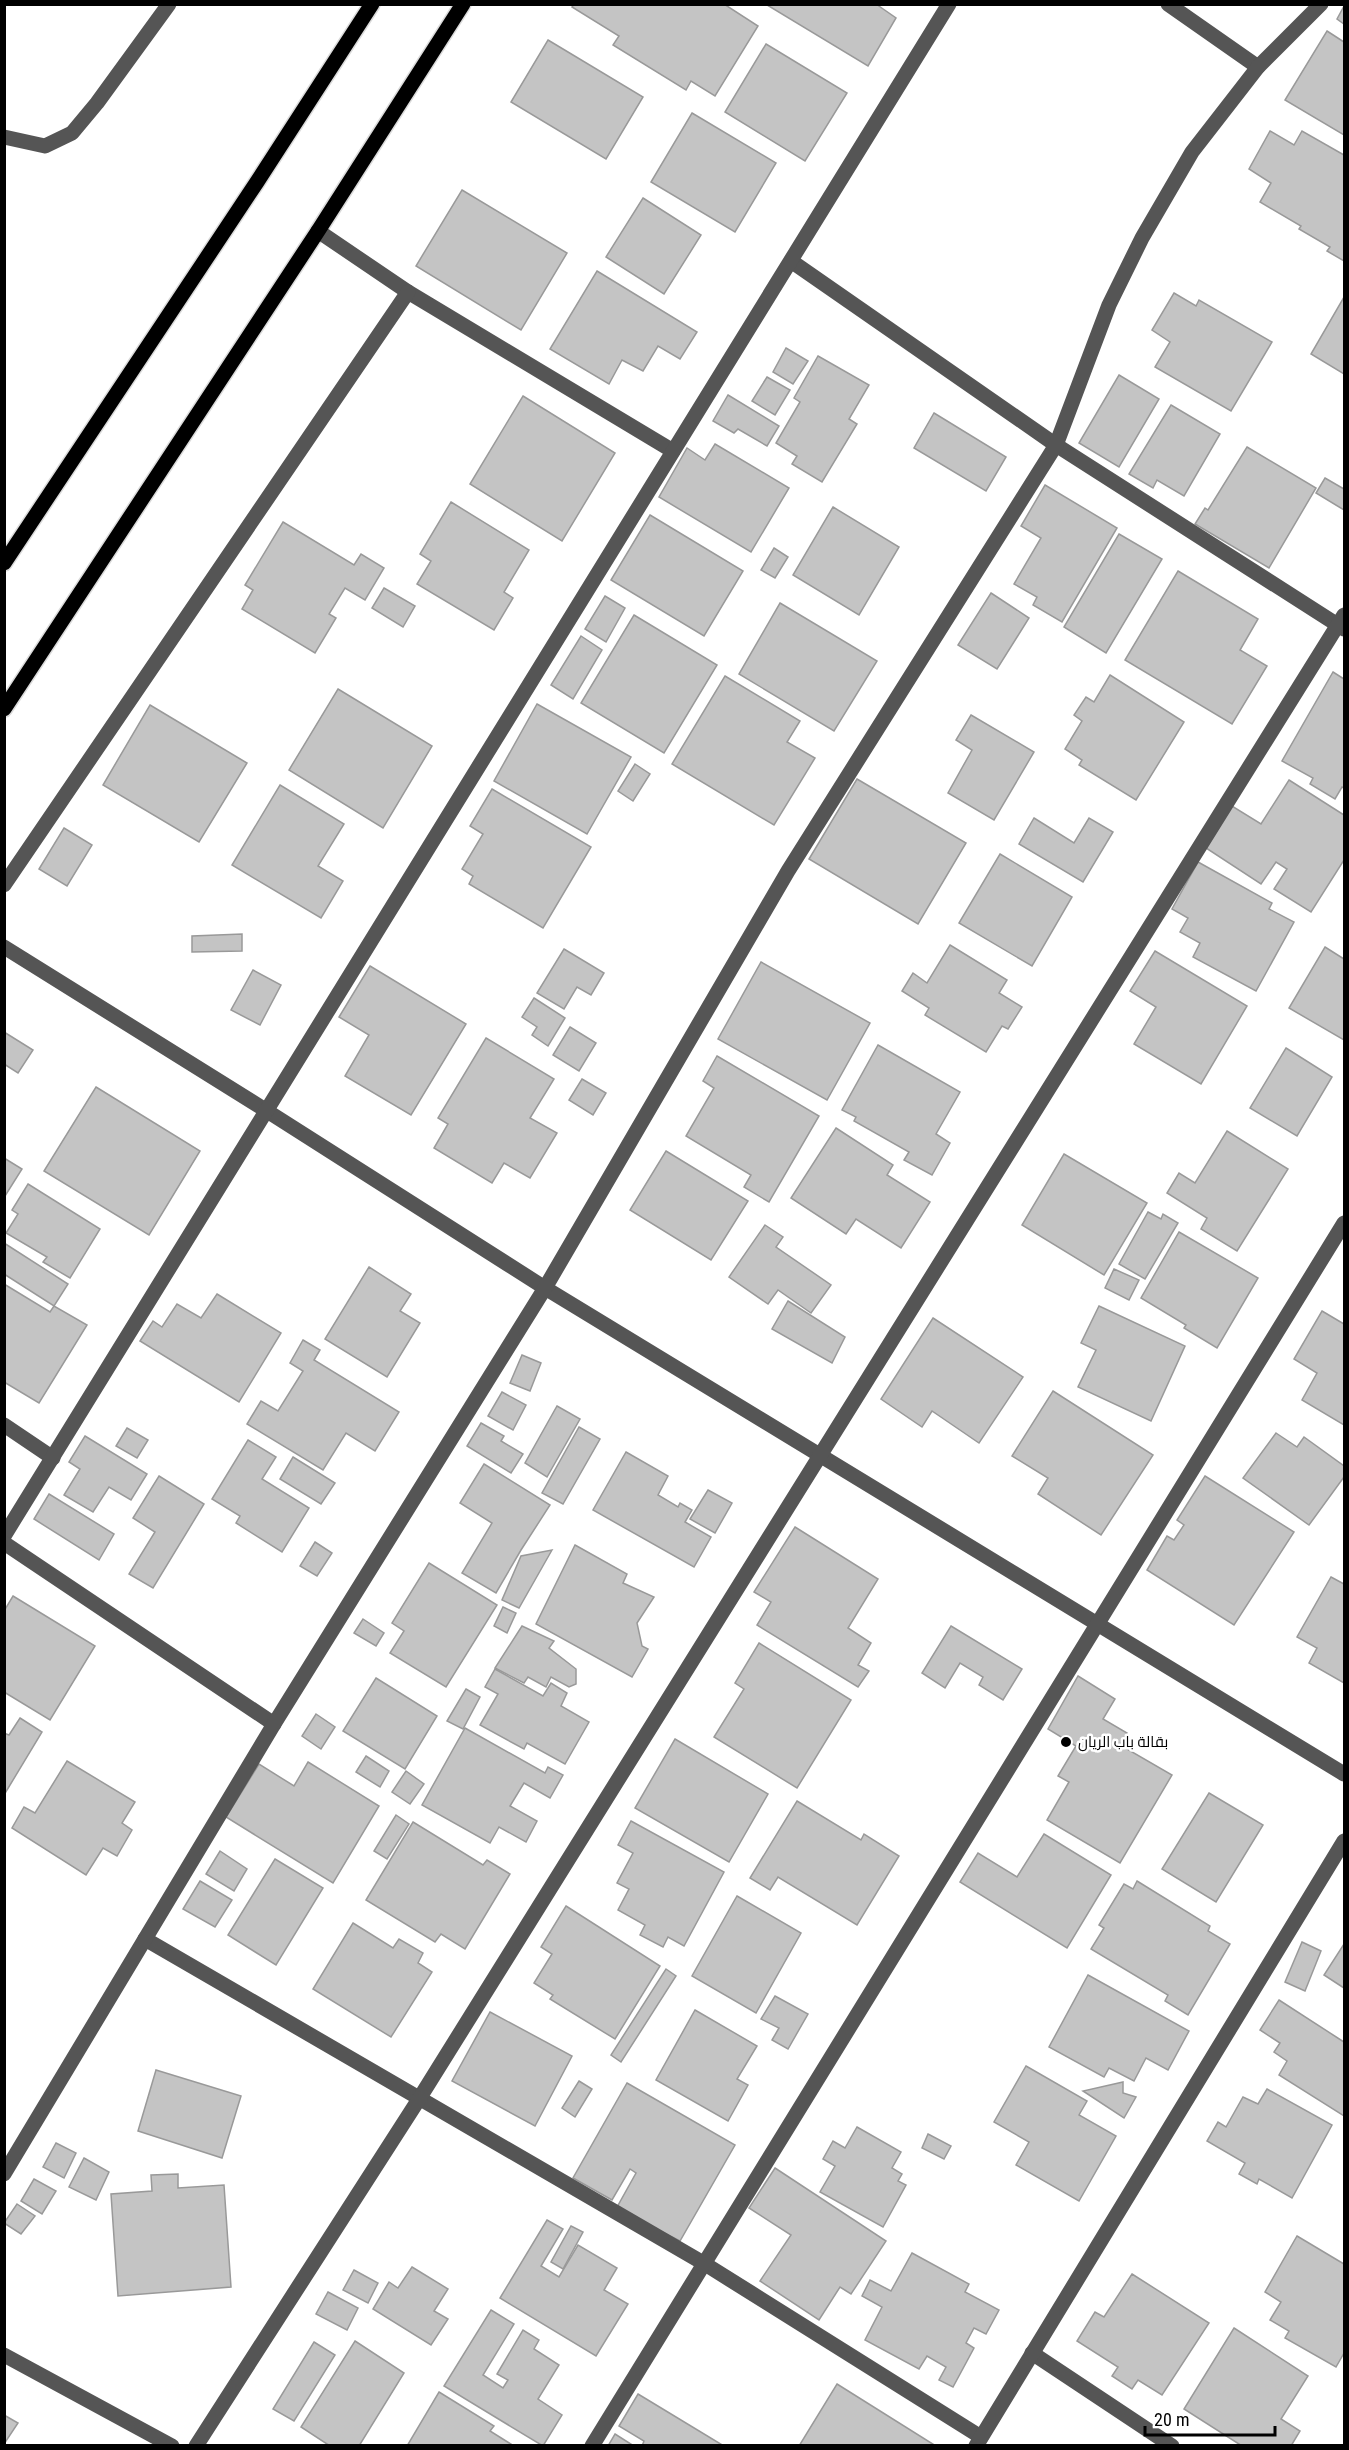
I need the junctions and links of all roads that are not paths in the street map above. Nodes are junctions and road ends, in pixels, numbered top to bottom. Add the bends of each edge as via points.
1 (169, 4) edge
2 (372, 4) edge
3 (463, 4) edge
4 (949, 4) edge
5 (1168, 4) edge
6 (1321, 4) edge
7 (1258, 67) junction
8 (4, 137) edge
9 (318, 231) junction
10 (791, 261) junction
11 (408, 292) junction
12 (1056, 445) junction
13 (673, 451) junction
14 (4, 563) edge
15 (1342, 623) edge
16 (4, 709) edge
17 (4, 885) edge
18 (4, 947) edge
19 (267, 1110) junction
20 (1344, 1224) edge
21 (545, 1288) junction
22 (4, 1425) edge
23 (822, 1455) junction
24 (53, 1458) junction
25 (4, 1536) edge
26 (4, 1543) edge
27 (1098, 1624) junction
28 (274, 1724) junction
29 (1344, 1774) edge
30 (1344, 1841) edge
31 (144, 1939) junction
32 (419, 2099) junction
33 (4, 2174) edge
34 (705, 2264) junction
35 (1032, 2353) junction
36 (4, 2355) edge
37 (978, 2441) edge
38 (172, 2445) edge
39 (196, 2445) edge
40 (592, 2445) edge
41 (1172, 2445) edge

1 - 8 street via 72,133 45,146
2 - 14 main road
3 - 9 main road
4 - 10 street
5 - 7 street
6 - 7 street
7 - 12 street via 1192,152 1142,238 1109,305
9 - 11 street
9 - 16 main road
10 - 12 street
10 - 13 street
11 - 13 street
11 - 17 street
12 - 15 street
12 - 21 street via 788,872
13 - 19 street
15 - 23 street
18 - 19 street
19 - 21 street
19 - 24 street
20 - 27 street
21 - 23 street
21 - 28 street
22 - 24 street
23 - 27 street
23 - 32 street
24 - 25 street
26 - 28 street
27 - 29 street
27 - 34 street
28 - 31 street
30 - 35 street
31 - 32 street
31 - 33 street
32 - 34 street
32 - 39 street
34 - 37 street
34 - 40 street
35 - 37 street
35 - 41 street
36 - 38 street

